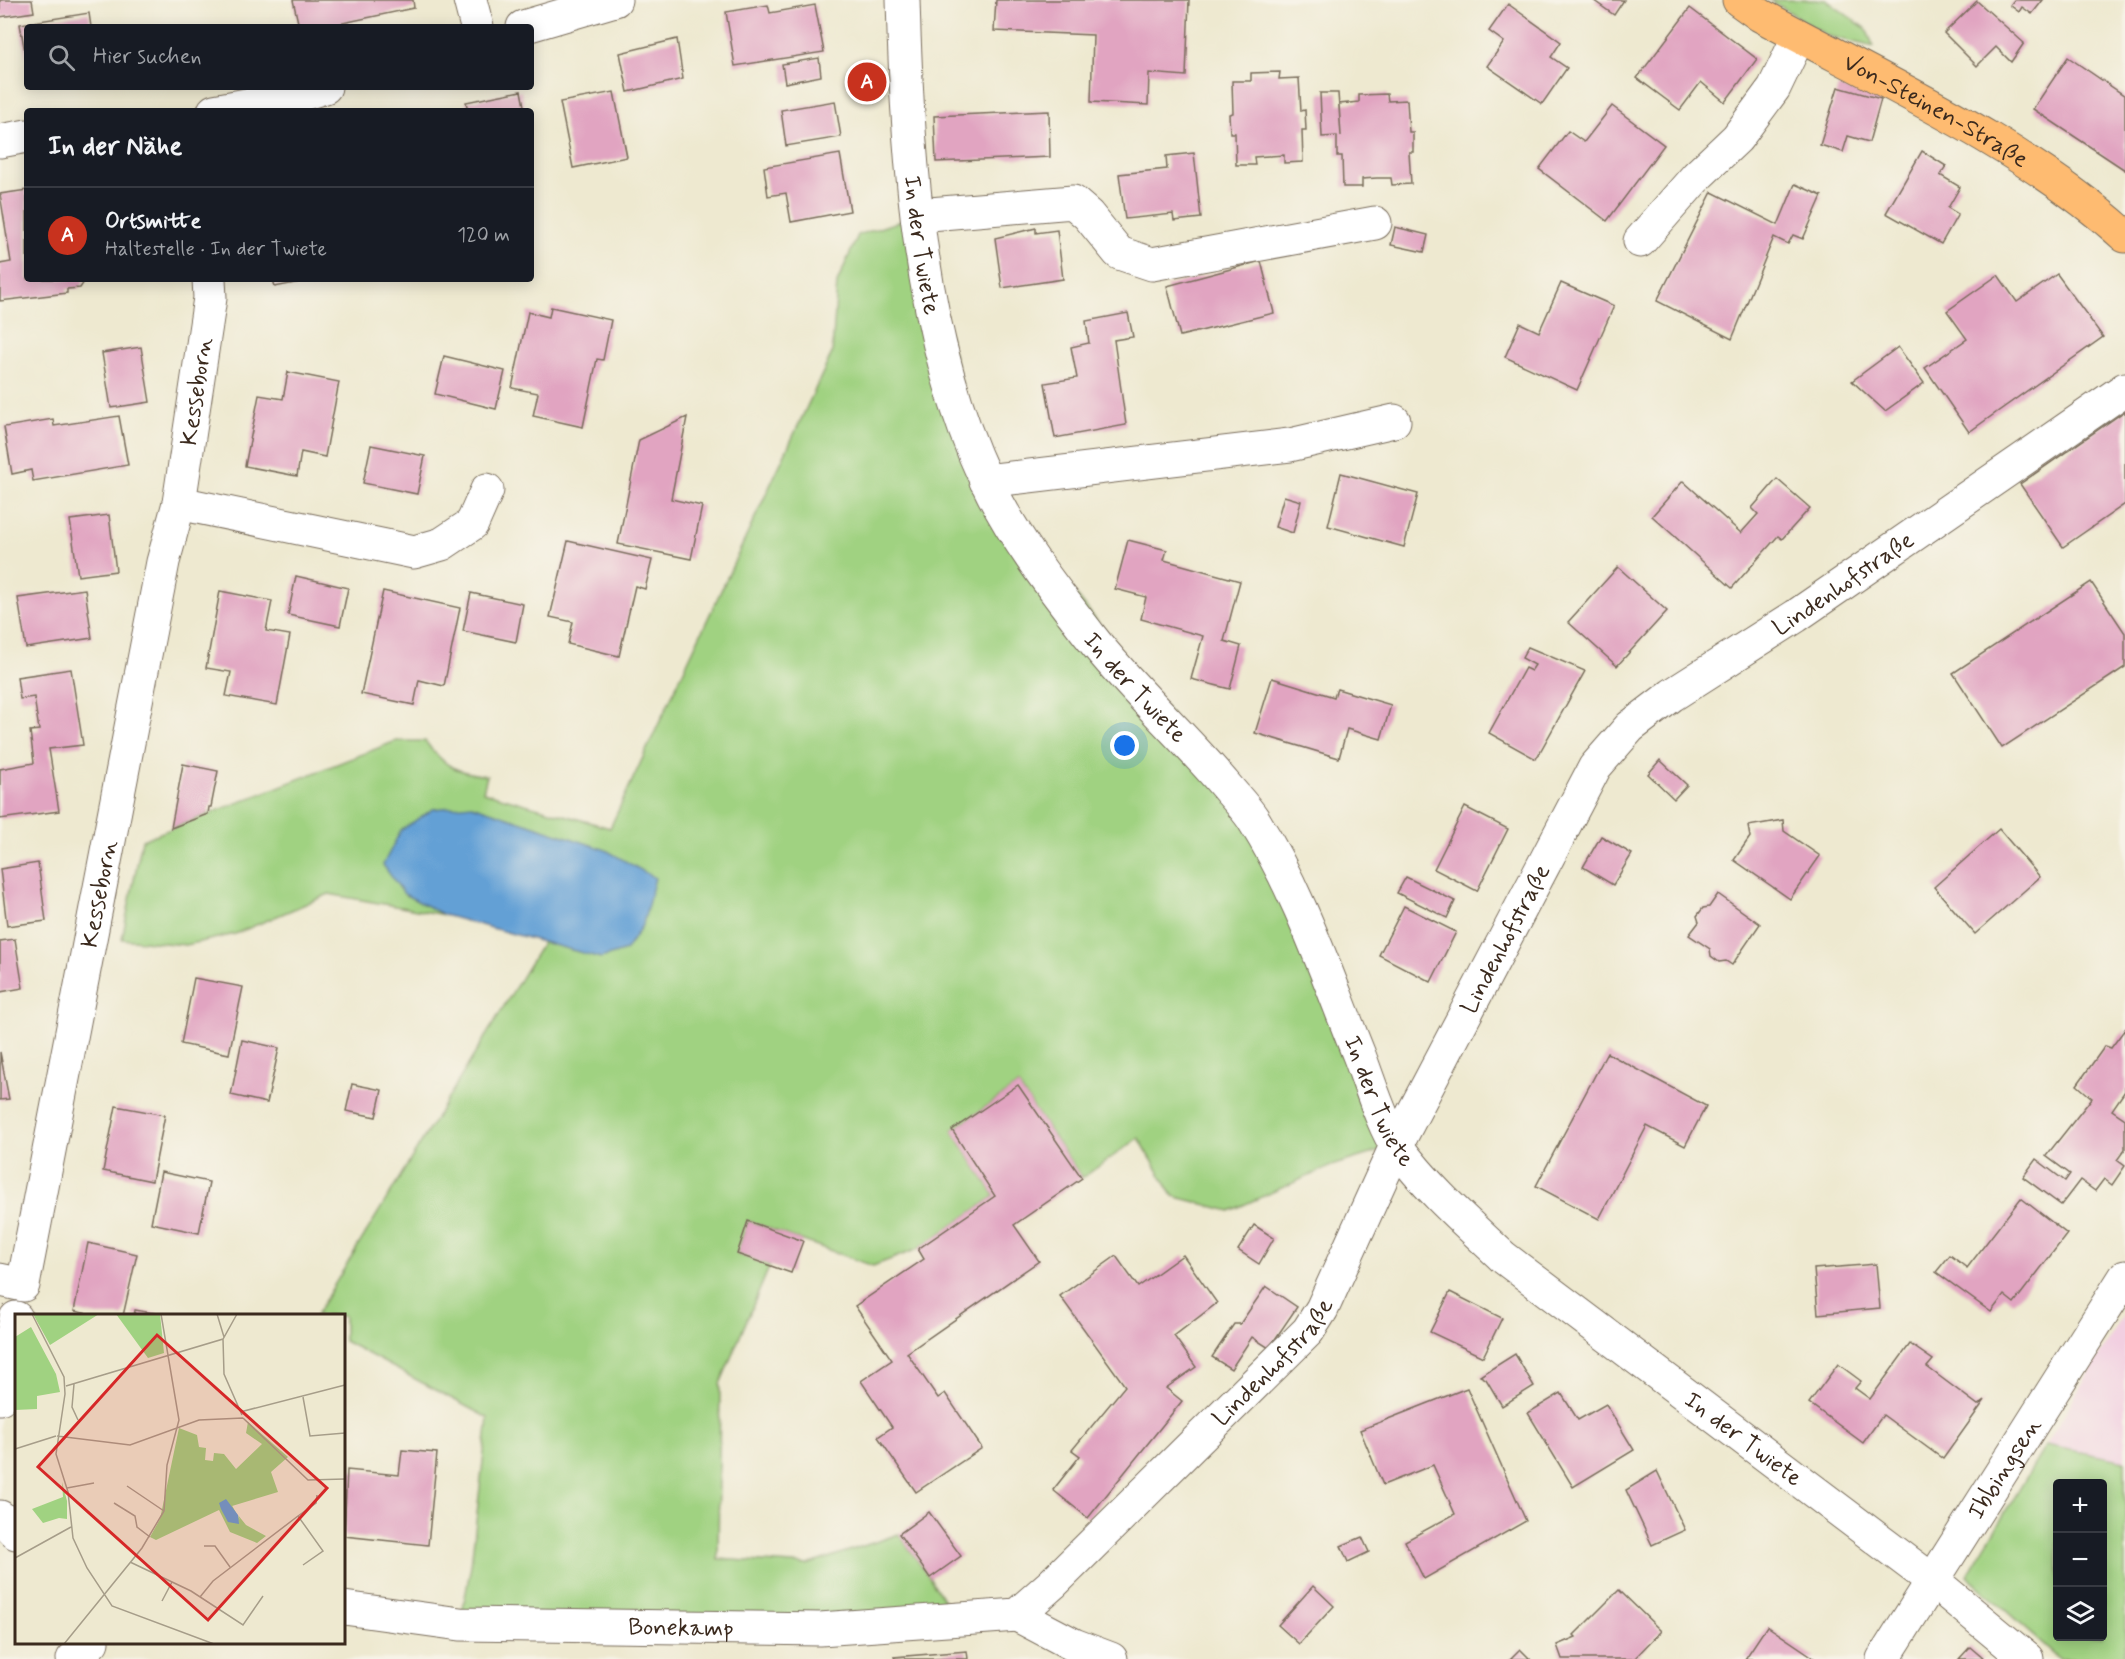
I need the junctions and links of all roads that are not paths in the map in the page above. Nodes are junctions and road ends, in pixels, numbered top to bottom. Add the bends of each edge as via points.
1 (470, 0) edge
2 (615, 0) edge
3 (903, 0) edge
4 (1739, 0) edge
5 (476, 24) edge
6 (533, 24) edge
7 (1799, 36) junction
8 (315, 90) edge
9 (230, 108) edge
10 (24, 137) edge
11 (0, 141) edge
12 (918, 216) junction
13 (1375, 223) dead end
14 (2125, 236) edge
15 (1640, 241) dead end
16 (209, 282) edge
17 (2125, 389) edge
18 (1394, 421) dead end
19 (986, 481) junction
20 (488, 490) dead end
21 (179, 503) junction
22 (1396, 1146) junction
23 (2125, 1277) edge
24 (14, 1300) edge
25 (0, 1398) edge
26 (0, 1517) edge
27 (15, 1532) edge
28 (1933, 1581) junction
29 (345, 1608) edge
30 (1017, 1615) junction
31 (90, 1644) edge
32 (1069, 1652) edge
33 (73, 1659) edge
34 (1111, 1659) edge
35 (1883, 1659) edge
36 (2027, 1659) edge

1 - 5 street
2 - 6 street
3 - 12 street, In der Twiete via 905,87
4 - 7 main road, Von-Steinen-Straße
7 - 14 main road, Von-Steinen-Straße via 1967,126 2089,204
7 - 15 street via 1774,88 1737,138 1697,176
8 - 9 street
10 - 11 street
12 - 13 street via 1073,202 1089,215 1119,253 1152,264
12 - 19 street, In der Twiete via 933,311 954,391
16 - 21 street, Kesseborn
17 - 22 street, Lindenhofstraße via 1630,727 1595,767
18 - 19 street via 1290,444
19 - 22 street, In der Twiete via 1042,574 1105,656 1190,742 1252,818 1284,875
20 - 21 street via 472,524 442,544 414,552
21 - 24 street, Kesseborn via 163,562
22 - 28 street, In der Twiete via 1444,1201 1503,1257
22 - 30 street, Lindenhofstraße via 1322,1309 1308,1330
23 - 28 street, Ibbingsen
24 - 25 street, Kesseborn
26 - 27 street
28 - 35 street, Ibbingsen
28 - 36 street, In der Twiete
29 - 30 street, Bonekamp via 460,1624 820,1629
30 - 32 street
31 - 33 street
32 - 34 street

